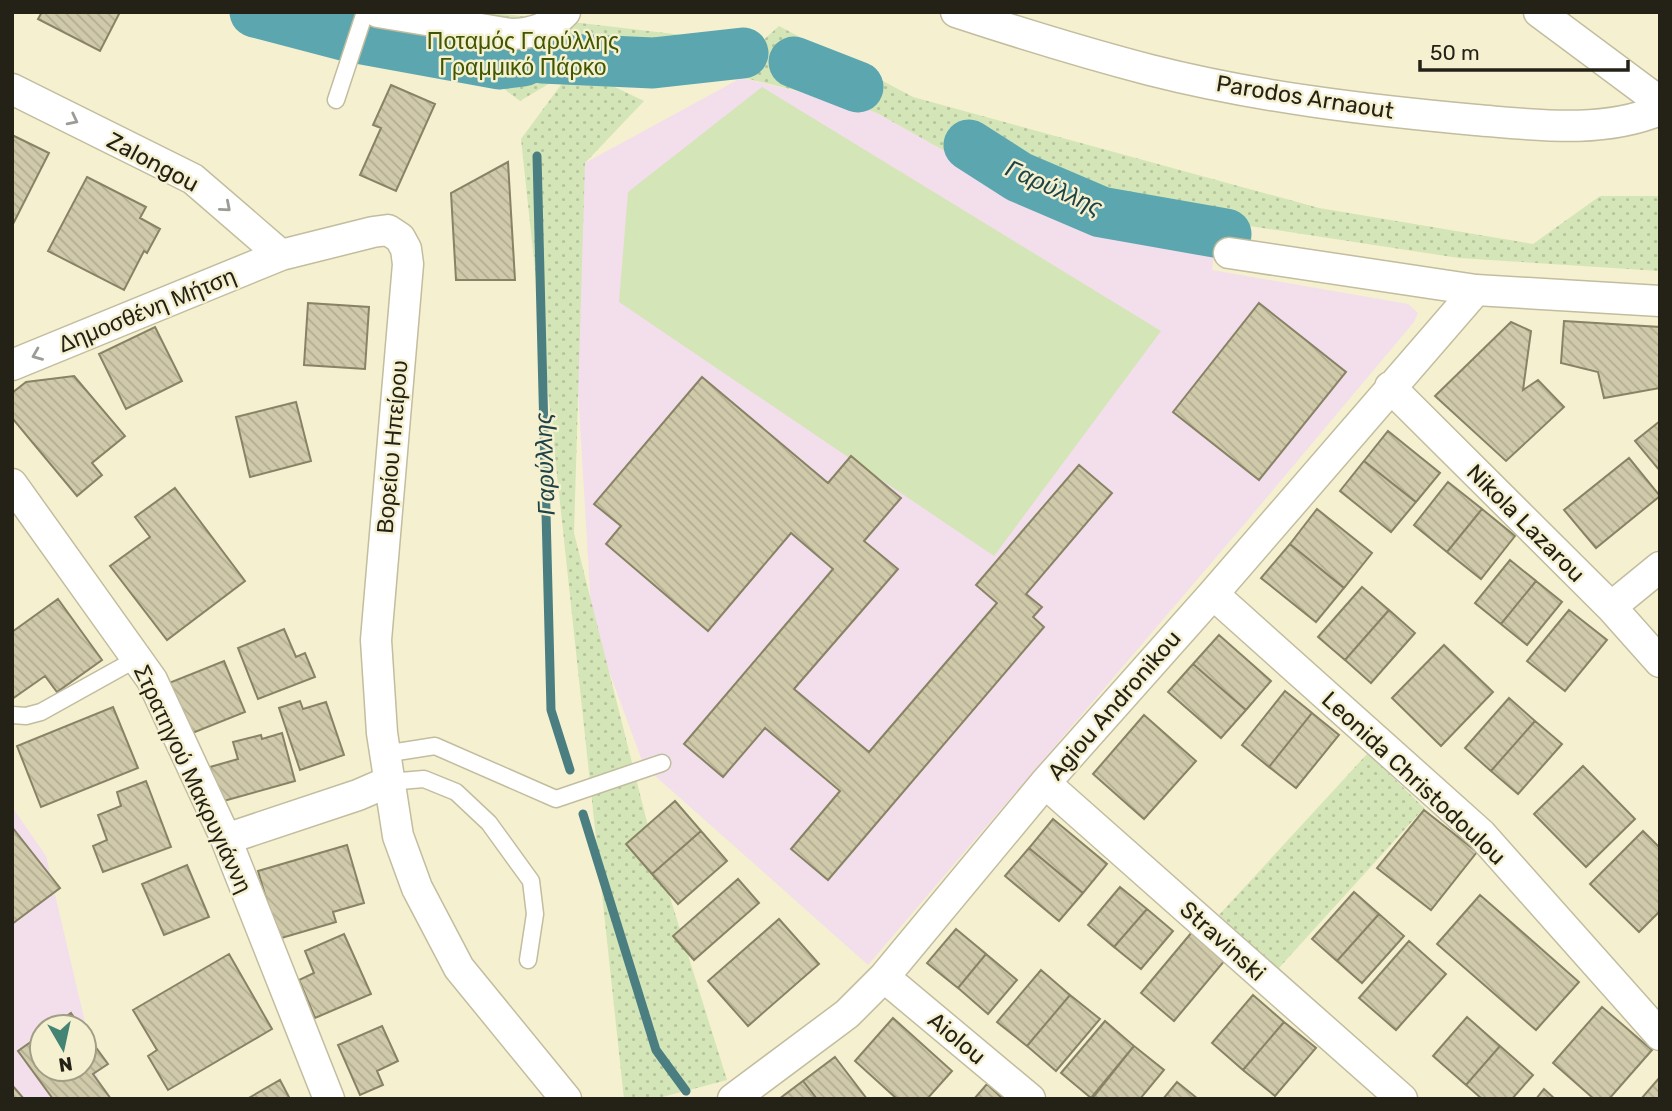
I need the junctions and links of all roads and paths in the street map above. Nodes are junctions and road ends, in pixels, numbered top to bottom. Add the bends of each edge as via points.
1 (365, 12) edge
2 (565, 12) edge
3 (957, 12) edge
4 (1539, 12) edge
5 (369, 21) edge
6 (12, 89) edge
7 (336, 100) dead end
8 (1660, 102) edge
9 (1660, 110) edge
10 (1229, 253) dead end
11 (281, 255) junction
12 (1476, 290) junction
13 (1660, 301) edge
14 (12, 365) edge
15 (1390, 387) junction
16 (12, 484) edge
17 (1660, 567) edge
18 (1213, 594) junction
19 (1611, 607) junction
20 (138, 658) junction
21 (1660, 662) edge
22 (12, 715) edge
23 (662, 763) dead end
24 (386, 768) junction
25 (1045, 783) junction
26 (226, 839) junction
27 (528, 960) dead end
28 (884, 977) junction
29 (1660, 1035) edge
30 (329, 1099) edge
31 (566, 1099) edge
32 (733, 1099) edge
33 (1030, 1099) edge
34 (1402, 1099) edge

1 - 5 lane
2 - 5 street via 547,26 525,34
3 - 9 street, Parodos Arnaout via 1152,71 1264,94 1410,114 1530,124 1592,126
4 - 8 street
5 - 7 lane
6 -> 11 street, Zalongou via 193,179
10 - 12 street
11 -> 14 street, Δημοσθένη Μήτση
11 - 24 street, Βορείου Ηπείρου via 388,230 406,249 408,283 376,640
12 - 13 street
12 - 15 street, Agiou Andronikou
15 - 18 street, Agiou Andronikou
15 - 19 street, Nikola Lazarou
16 - 20 street, Στρατηγού Μακρυγιάννη
17 - 19 street
18 - 25 street, Agiou Andronikou
18 - 29 street, Leonida Christodoulou via 1480,834
19 - 21 street, Nikola Lazarou
20 - 22 lane via 41,712
20 - 26 street, Στρατηγού Μακρυγιάννη
23 - 24 lane via 556,799 435,746
24 - 26 street via 358,795
24 - 27 lane via 456,792 489,823 531,881 536,914
24 - 31 street, Βορείου Ηπείρου via 398,836 417,888 459,968
25 - 28 street, Agiou Andronikou
25 - 34 street, Stravinski
26 - 30 street, Στρατηγού Μακρυγιάννη
28 - 32 street, Agiou Andronikou via 847,1013
28 - 33 street, Aiolou

